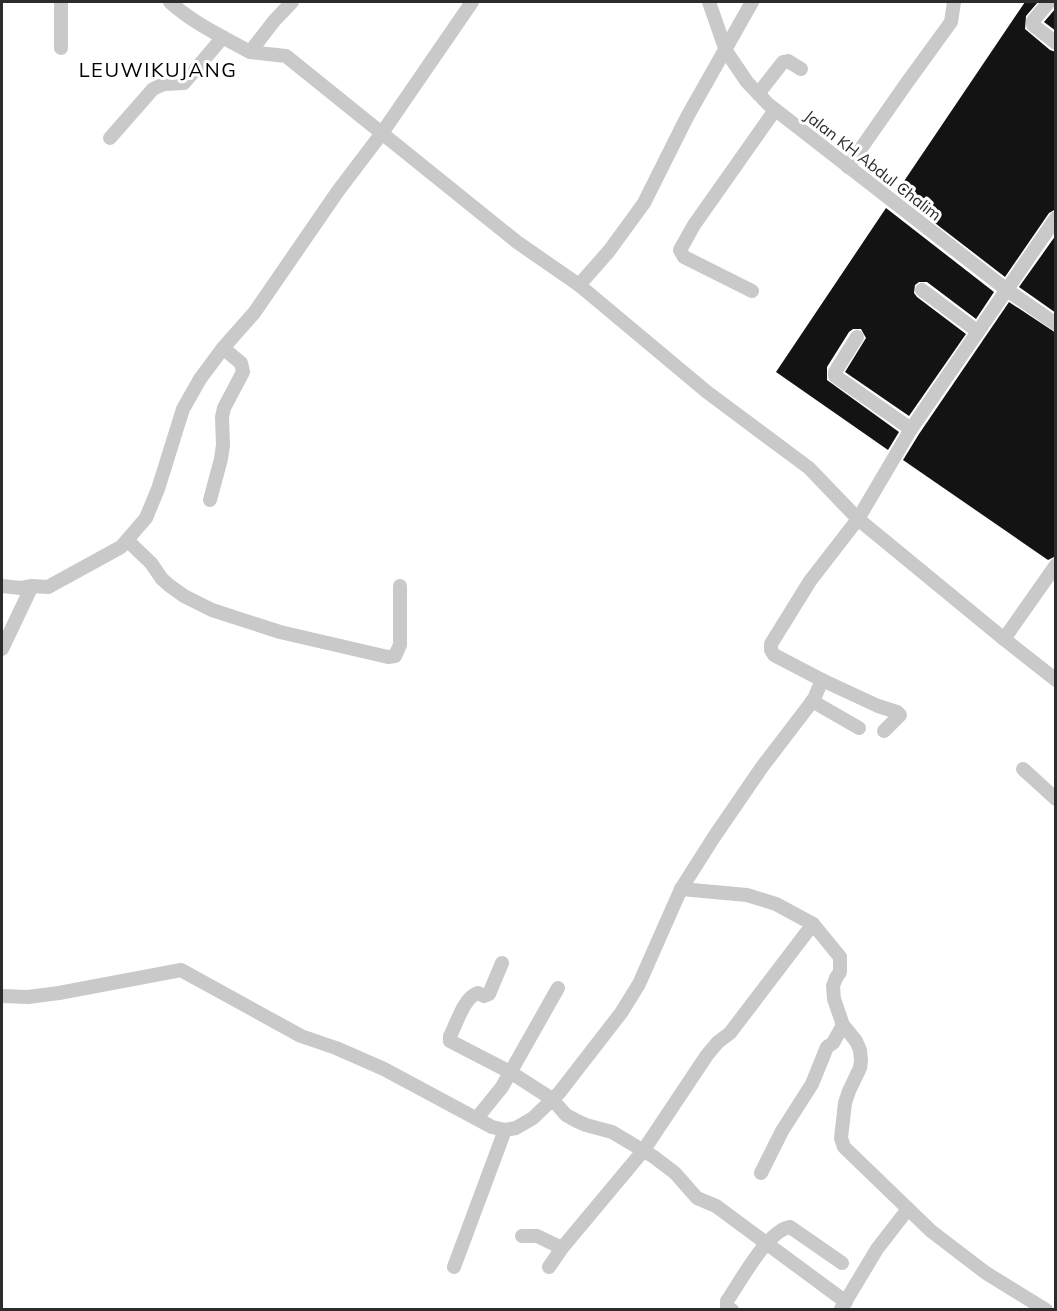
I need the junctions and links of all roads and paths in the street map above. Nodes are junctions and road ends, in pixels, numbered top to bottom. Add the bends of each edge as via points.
1 (62, 2) edge
2 (170, 2) edge
3 (292, 2) edge
4 (472, 2) edge
5 (709, 2) edge
6 (752, 2) edge
7 (954, 2) edge
8 (1048, 3) dead end
9 (223, 37) junction
10 (1056, 44) edge
11 (61, 48) dead end
12 (726, 51) junction
13 (250, 52) junction
14 (801, 69) dead end
15 (758, 94) junction
16 (775, 110) junction
17 (382, 133) junction
18 (110, 138) dead end
19 (848, 167) junction
20 (1056, 218) edge
21 (579, 285) junction
22 (922, 290) dead end
23 (1007, 290) junction
24 (752, 291) dead end
25 (1056, 324) edge
26 (977, 331) junction
27 (857, 337) dead end
28 (223, 348) junction
29 (911, 429) junction
30 (210, 500) dead end
31 (858, 519) junction
32 (124, 544) junction
33 (1056, 565) edge
34 (2, 586) edge
35 (32, 586) junction
36 (400, 586) dead end
37 (1004, 639) junction
38 (2, 649) edge
39 (1056, 680) edge
40 (822, 681) junction
41 (812, 701) junction
42 (859, 728) dead end
43 (884, 731) dead end
44 (1023, 769) dead end
45 (1056, 799) edge
46 (681, 889) junction
47 (813, 924) junction
48 (502, 963) dead end
49 (558, 988) dead end
50 (2, 996) edge
51 (843, 1025) junction
52 (510, 1072) junction
53 (552, 1099) junction
54 (477, 1119) junction
55 (505, 1130) junction
56 (643, 1151) junction
57 (761, 1173) dead end
58 (908, 1209) junction
59 (522, 1236) dead end
60 (766, 1244) junction
61 (562, 1248) junction
62 (842, 1263) dead end
63 (454, 1267) dead end
64 (549, 1267) dead end
65 (843, 1306) edge
66 (732, 1310) edge
67 (1046, 1310) edge

1 - 11 street
2 - 9 street
3 - 13 street
4 - 17 street
5 - 12 street, Jalan KH Abdul Chalim
6 - 12 street
7 - 19 street via 951,22
8 - 10 street via 1033,21
9 - 13 street
9 - 18 street via 184,82 153,89
12 - 15 street, Jalan KH Abdul Chalim
12 - 21 street via 644,203
13 - 17 street via 286,56
14 - 15 street via 783,62
15 - 16 street, Jalan KH Abdul Chalim
16 - 19 street, Jalan KH Abdul Chalim
16 - 24 street via 680,250 684,257
17 - 21 street via 517,242
17 - 28 street via 254,312
19 - 23 street, Jalan KH Abdul Chalim
20 - 23 street
21 - 31 street via 707,392 809,468
22 - 26 street
23 - 25 street, Jalan KH Abdul Chalim
23 - 26 street
26 - 29 street
27 - 29 street via 835,376
28 - 30 street via 241,363 243,372 224,408 221,459
28 - 32 street via 183,409 146,518
29 - 31 street
31 - 37 street
31 - 40 street via 810,581 771,644 774,655
32 - 35 street via 48,587
32 - 36 street via 151,563 170,586 212,610 280,632 388,657 395,656 400,645
33 - 37 street
34 - 35 street
35 - 38 street
37 - 39 street
40 - 41 street
40 - 43 street via 897,712 900,715
41 - 42 street
41 - 46 street via 762,767
44 - 45 street
46 - 47 street via 747,895 776,904
46 - 53 street via 639,984 621,1013
47 - 51 street via 840,957 840,972 833,986
47 - 56 street via 737,1025 707,1055
48 - 52 street via 489,994 472,994 450,1041
49 - 52 street
50 - 54 street via 58,993 182,970 301,1036 384,1070
51 - 57 street via 827,1047 812,1084
51 - 58 street via 856,1041 861,1061 845,1103 841,1138 844,1147
52 - 53 street
52 - 54 street
53 - 55 street via 533,1118
53 - 56 street via 566,1115 612,1132
54 - 55 street
55 - 63 street
56 - 60 street via 675,1173 697,1198 716,1206
56 - 61 street
58 - 65 street via 877,1249
58 - 67 street via 986,1273
59 - 61 street via 537,1236
60 - 62 street via 790,1227
60 - 65 street
60 - 66 street via 727,1301
61 - 64 street

